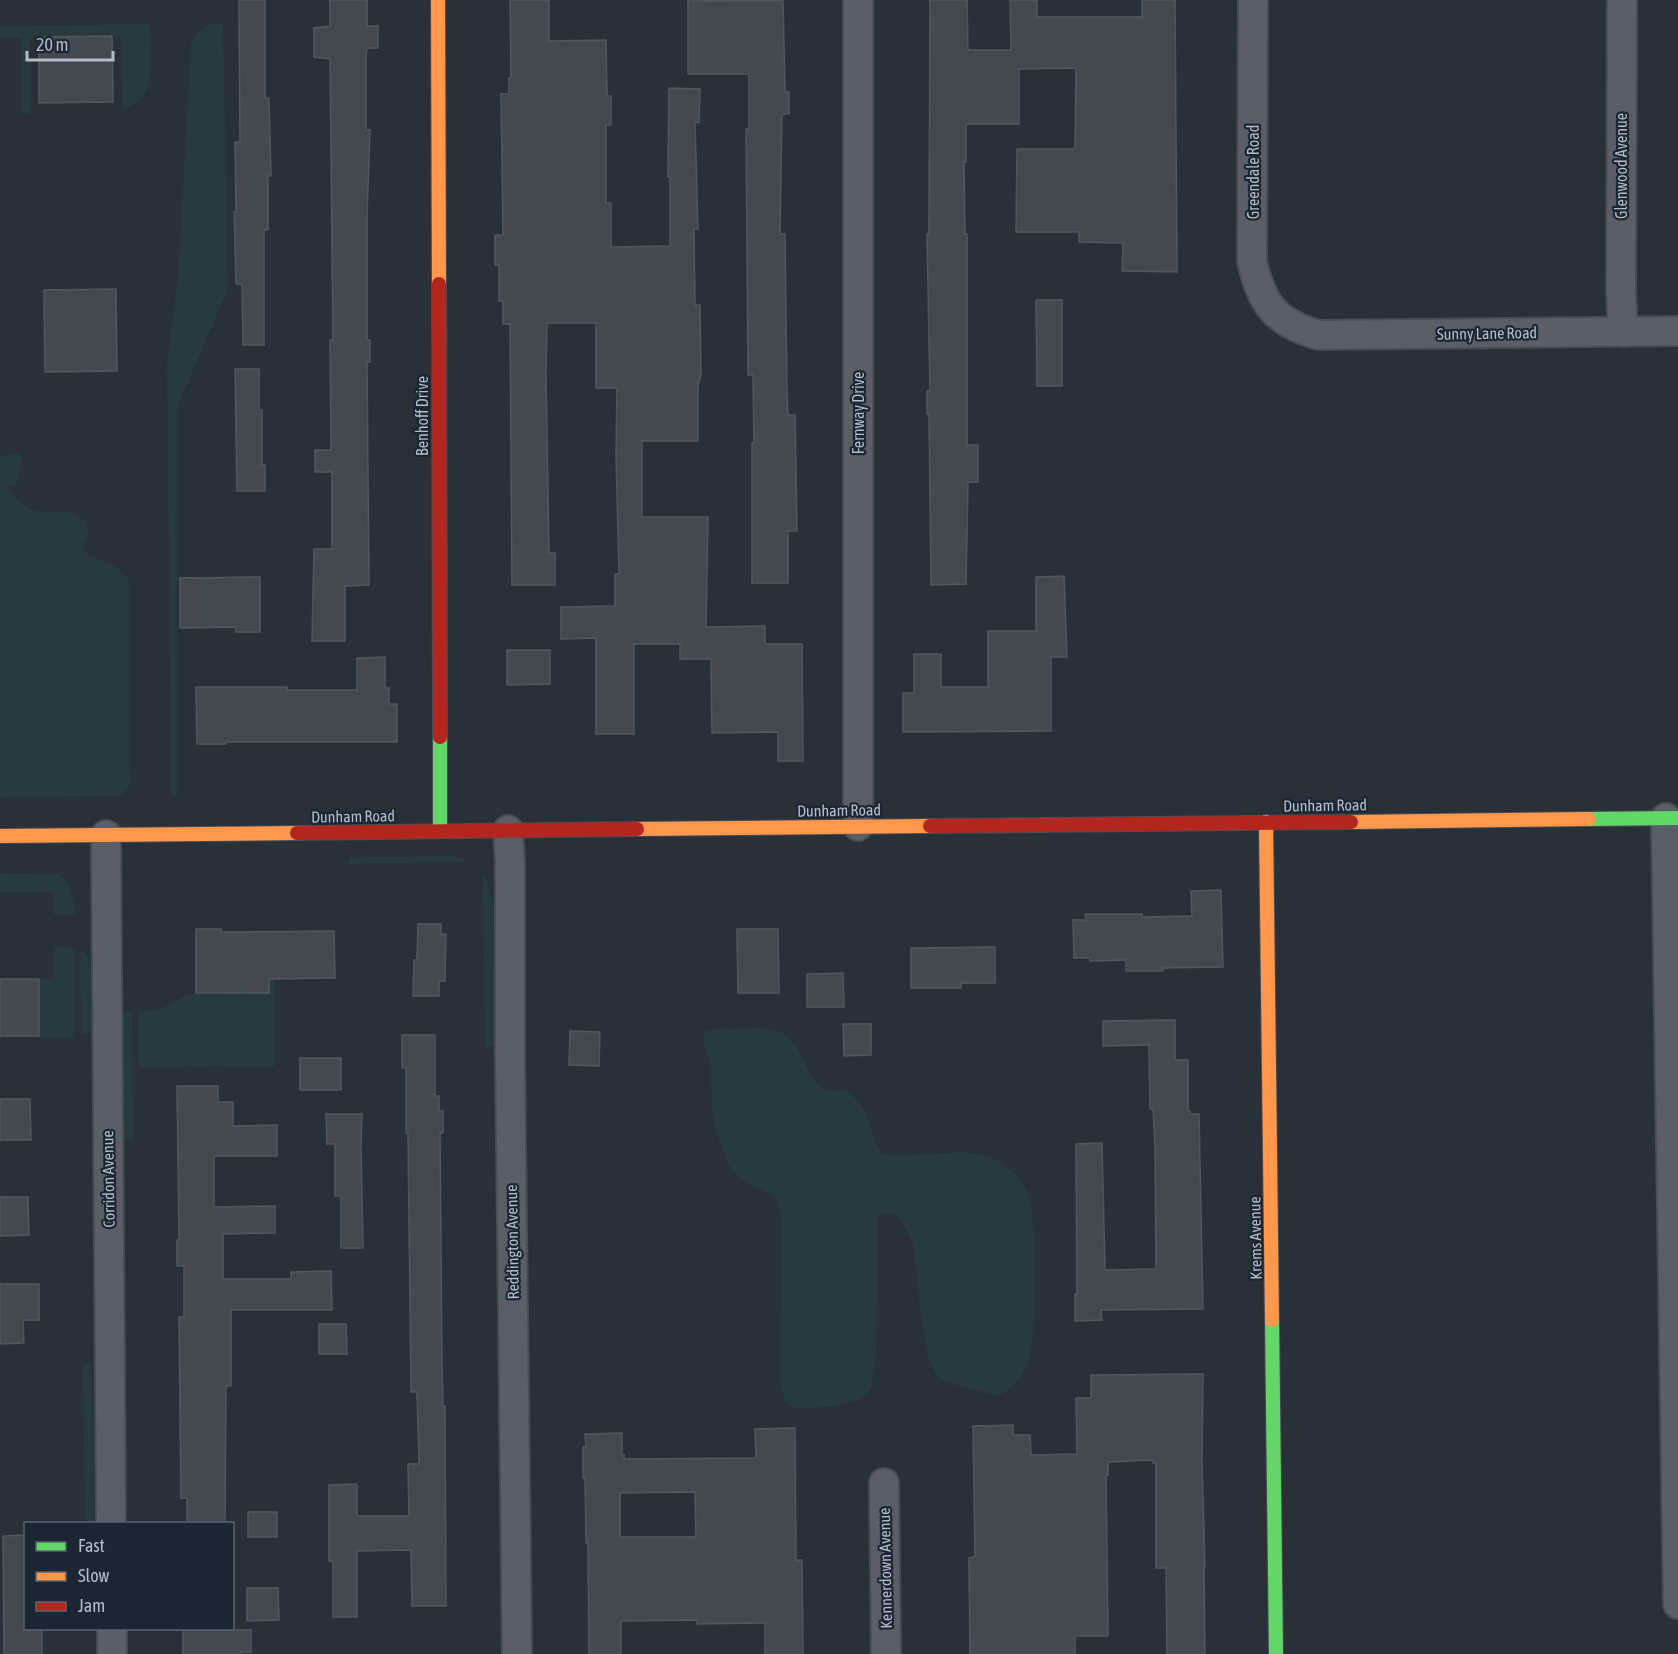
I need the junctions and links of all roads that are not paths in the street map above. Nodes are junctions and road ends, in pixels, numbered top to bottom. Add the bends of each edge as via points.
1 (438, 0) edge
2 (858, 0) edge
3 (1253, 0) edge
4 (1622, 0) edge
5 (1296, 328) joint
6 (1678, 331) edge
7 (1623, 332) junction
8 (1672, 818) edge
9 (1266, 822) junction
10 (858, 826) junction
11 (508, 830) junction
12 (440, 831) junction
13 (106, 835) junction
14 (0, 836) edge
15 (884, 1483) dead end
16 (111, 1522) edge
17 (1678, 1604) edge
18 (112, 1630) edge
19 (112, 1654) edge
20 (517, 1654) edge
21 (886, 1654) edge
22 (1276, 1654) edge

1 - 12 street, Benhoff Drive
2 - 10 street, Fernway Drive
3 - 5 street, Greendale Road via 1252,262 1268,304
4 - 7 street, Glenwood Avenue
5 - 7 street, Sunny Lane Road via 1318,335
6 - 7 street, Sunny Lane Road
8 - 9 street, Dunham Road
8 - 17 street
9 - 10 street, Dunham Road
9 - 22 street, Krems Avenue
10 - 11 street, Dunham Road
11 - 12 street, Dunham Road
11 - 20 street, Reddington Avenue
12 - 13 street, Dunham Road
13 - 14 street, Dunham Road
13 - 16 street, Corridon Avenue
15 - 21 street, Kennerdown Avenue
18 - 19 street

